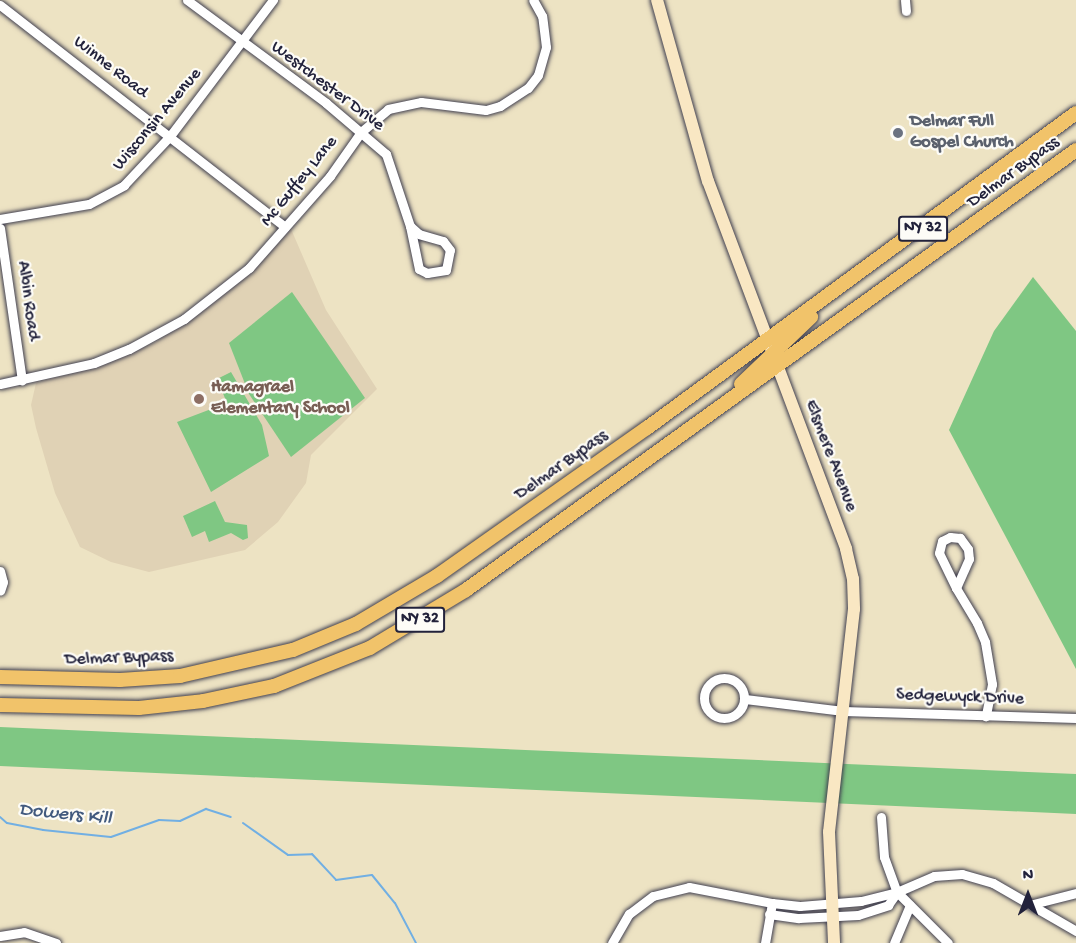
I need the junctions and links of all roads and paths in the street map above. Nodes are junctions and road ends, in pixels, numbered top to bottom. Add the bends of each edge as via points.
1 (187, 0) edge
2 (273, 0) edge
3 (533, 0) edge
4 (657, 0) edge
5 (905, 0) edge
6 (0, 5) edge
7 (906, 11) dead end
8 (242, 43) junction
9 (1076, 113) edge
10 (362, 132) junction
11 (170, 136) junction
12 (1076, 150) edge
13 (0, 219) edge
14 (410, 226) junction
15 (285, 227) junction
16 (0, 228) edge
17 (889, 252) junction
18 (766, 340) junction
19 (772, 354) junction
20 (777, 368) junction
21 (22, 380) junction
22 (0, 384) edge
23 (645, 461) junction
24 (0, 571) edge
25 (956, 588) junction
26 (0, 591) edge
27 (0, 676) edge
28 (745, 699) junction
29 (0, 705) edge
30 (843, 711) junction
31 (986, 716) junction
32 (1076, 717) edge
33 (881, 817) dead end
34 (897, 892) junction
35 (1076, 892) edge
36 (772, 903) junction
37 (1033, 904) junction
38 (910, 905) junction
39 (830, 910) junction
40 (769, 914) junction
41 (1076, 931) edge
42 (0, 936) edge
43 (56, 943) edge
44 (612, 943) edge
45 (765, 943) edge
46 (834, 943) edge
47 (894, 943) edge
48 (948, 943) edge

1 - 8 street, Westchester Drive
2 - 8 street, Wisconsin Avenue
3 - 10 street, Mc Guffey Lane via 542,16 546,47 538,75 528,88 486,110 421,102 398,104
4 - 18 main road, Elsmere Avenue via 708,181
5 - 7 street
6 - 11 street, Winne Road
8 - 10 street, Westchester Drive
8 - 11 street, Wisconsin Avenue
9 - 17 main road, Delmar Bypass / NY 32
10 - 14 street, Westchester Drive via 386,154 393,167
10 - 15 street, Mc Guffey Lane
11 - 13 street, Wisconsin Avenue via 140,171 106,197 66,209
11 - 15 street, Winne Road
12 - 20 main road, Delmar Bypass / NY 32
14 - 14 street, Westchester Drive via 419,269 427,273 446,270 450,250 443,241 419,234
15 - 21 street, Mc Guffey Lane via 222,292 168,330 94,363
16 - 21 street, Albin Road
17 - 18 main road, Delmar Bypass / NY 32
17 - 19 main road
18 - 19 main road, Elsmere Avenue
18 - 27 main road, Delmar Bypass / NY 32 via 437,576 356,624 293,650 180,676 120,680
19 - 20 main road, Elsmere Avenue
19 - 23 main road via 748,379
20 - 23 main road, Delmar Bypass / NY 32
20 - 30 main road, Elsmere Avenue via 846,549 853,579 854,609
21 - 22 street, Mc Guffey Lane
23 - 29 main road, Delmar Bypass / NY 32 via 419,621 370,648 299,677 237,694 157,706
24 - 26 street
25 - 25 street via 969,559 968,549 960,538 950,537 942,542 939,553
25 - 31 street via 977,623 990,663
28 - 28 street via 736,682 724,678 707,687 704,699 714,716 728,718 740,711
28 - 30 street, Sedgewyck Drive
30 - 31 street, Sedgewyck Drive
30 - 39 main road, Elsmere Avenue via 829,832
31 - 32 street, Sedgewyck Drive
33 - 34 street via 884,857
34 - 37 street via 933,876 962,874 993,883
34 - 38 street
34 - 39 street
35 - 37 street
36 - 39 street
36 - 40 street
36 - 44 street via 689,887 653,896 629,915
37 - 41 street
38 - 47 street
38 - 48 street
39 - 40 street
39 - 46 main road, Elsmere Avenue
40 - 45 street
42 - 43 street via 24,932

